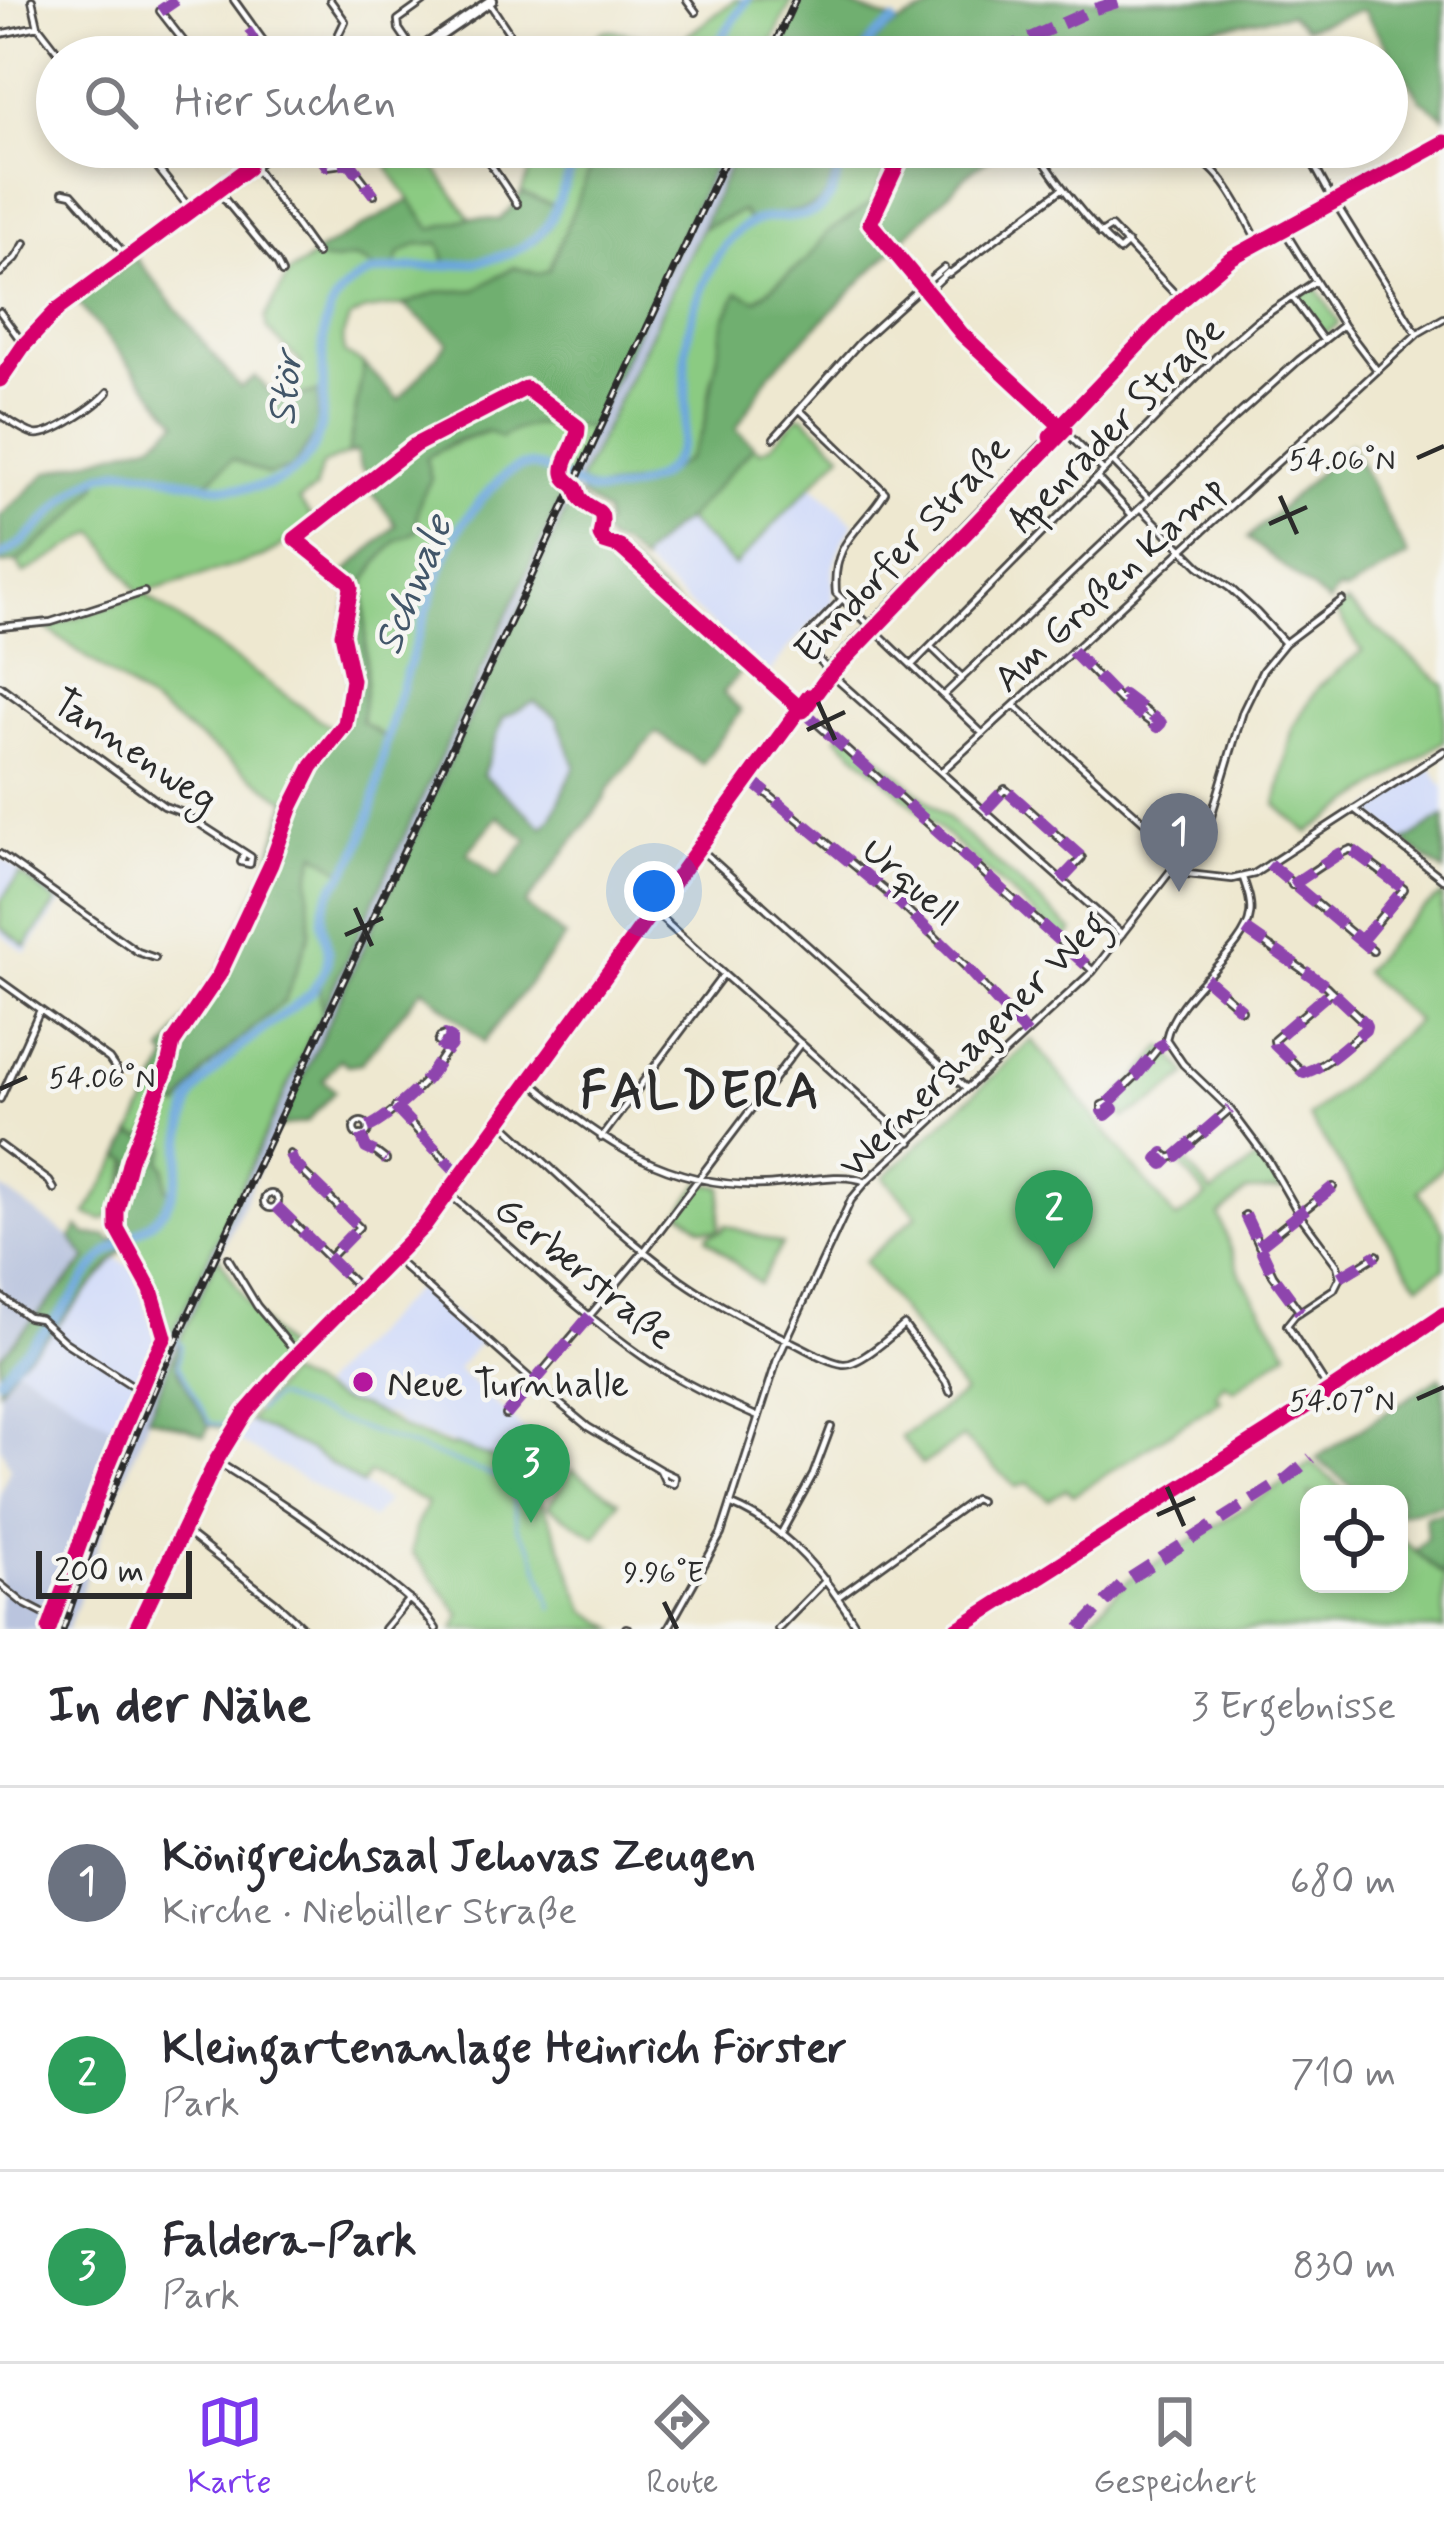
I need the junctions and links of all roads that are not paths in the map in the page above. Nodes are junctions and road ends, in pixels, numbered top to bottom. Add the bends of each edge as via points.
1 (32, 0) edge
2 (234, 0) edge
3 (330, 0) edge
4 (426, 0) edge
5 (687, 0) edge
6 (489, 1) edge
7 (160, 11) dead end
8 (696, 12) dead end
9 (38, 26) junction
10 (0, 34) edge
11 (46, 36) edge
12 (180, 36) edge
13 (260, 36) edge
14 (338, 36) edge
15 (403, 36) edge
16 (438, 36) edge
17 (512, 36) edge
18 (1444, 142) edge
19 (1408, 161) edge
20 (158, 168) edge
21 (247, 168) edge
22 (252, 168) edge
23 (354, 168) edge
24 (493, 168) edge
25 (1048, 168) edge
26 (1208, 168) edge
27 (1316, 168) edge
28 (1396, 168) edge
29 (1062, 189) junction
30 (217, 190) junction
31 (63, 192) dead end
32 (374, 195) dead end
33 (1334, 201) junction
34 (517, 204) dead end
35 (191, 210) junction
36 (1283, 229) junction
37 (1100, 234) junction
38 (1258, 242) junction
39 (25, 243) dead end
40 (1127, 243) junction
41 (317, 254) dead end
42 (127, 257) junction
43 (0, 272) edge
44 (281, 273) dead end
45 (1316, 281) junction
46 (924, 290) junction
47 (1292, 297) junction
48 (1181, 300) junction
49 (0, 312) edge
50 (1444, 318) edge
51 (1343, 325) junction
52 (1417, 334) junction
53 (1323, 340) junction
54 (24, 345) junction
55 (1377, 370) junction
56 (0, 380) edge
57 (108, 392) dead end
58 (800, 410) junction
59 (0, 415) edge
60 (1061, 425) junction
61 (774, 439) dead end
62 (1113, 462) junction
63 (1104, 471) junction
64 (1096, 478) junction
65 (1149, 499) junction
66 (1140, 508) junction
67 (1132, 515) junction
68 (620, 547) dead end
69 (1182, 549) junction
70 (143, 592) dead end
71 (841, 600) junction
72 (1342, 600) dead end
73 (870, 625) junction
74 (0, 627) edge
75 (1285, 643) junction
76 (931, 646) junction
77 (1072, 651) junction
78 (912, 665) junction
79 (828, 671) junction
80 (962, 677) junction
81 (0, 686) edge
82 (944, 695) junction
83 (1120, 700) junction
84 (1014, 705) junction
85 (800, 708) junction
86 (982, 734) junction
87 (1444, 751) edge
88 (941, 772) junction
89 (748, 778) junction
90 (1354, 809) junction
91 (984, 811) junction
92 (698, 847) junction
93 (244, 853) dead end
94 (0, 854) edge
95 (1182, 856) junction
96 (1269, 864) junction
97 (1170, 872) junction
98 (1243, 878) junction
99 (1061, 880) junction
100 (1444, 880) edge
101 (1292, 885) junction
102 (1404, 890) junction
103 (1412, 895) dead end
104 (652, 910) junction
105 (1246, 929) junction
106 (1122, 934) junction
107 (1361, 940) junction
108 (1373, 951) dead end
109 (155, 958) dead end
110 (1093, 971) junction
111 (724, 974) junction
112 (1205, 978) junction
113 (0, 981) edge
114 (1331, 991) junction
115 (40, 1010) junction
116 (1242, 1010) dead end
117 (1027, 1034) junction
118 (801, 1043) junction
119 (1166, 1043) junction
120 (445, 1048) dead end
121 (118, 1072) dead end
122 (529, 1081) junction
123 (967, 1090) junction
124 (0, 1099) edge
125 (1108, 1103) dead end
126 (395, 1107) junction
127 (1230, 1109) junction
128 (500, 1121) junction
129 (368, 1127) junction
130 (361, 1135) junction
131 (601, 1138) junction
132 (911, 1142) junction
133 (0, 1145) edge
134 (290, 1154) dead end
135 (1169, 1158) dead end
136 (386, 1160) dead end
137 (460, 1175) junction
138 (699, 1180) junction
139 (866, 1182) junction
140 (1333, 1187) dead end
141 (54, 1189) dead end
142 (448, 1193) junction
143 (276, 1206) dead end
144 (1299, 1214) junction
145 (1245, 1215) dead end
146 (1259, 1246) junction
147 (645, 1250) junction
148 (1377, 1255) dead end
149 (393, 1257) junction
150 (229, 1258) dead end
151 (329, 1258) junction
152 (1340, 1277) junction
153 (361, 1289) junction
154 (0, 1296) edge
155 (1300, 1312) junction
156 (1444, 1314) edge
157 (590, 1316) junction
158 (786, 1339) junction
159 (297, 1354) junction
160 (534, 1382) junction
161 (1330, 1391) junction
162 (950, 1392) dead end
163 (506, 1414) dead end
164 (758, 1417) junction
165 (831, 1427) dead end
166 (216, 1461) junction
167 (660, 1470) dead end
168 (979, 1501) dead end
169 (732, 1505) junction
170 (183, 1530) junction
171 (780, 1535) junction
172 (826, 1580) junction
173 (0, 1584) edge
174 (838, 1597) junction
175 (409, 1599) junction
176 (52, 1618) junction
177 (49, 1629) edge
178 (136, 1629) edge
179 (304, 1629) edge
180 (384, 1629) edge
181 (436, 1629) edge
182 (668, 1629) edge
183 (778, 1629) edge
184 (858, 1629) edge
185 (956, 1629) edge

1 - 9 street
2 - 13 street
3 - 14 street via 345,21
4 - 15 street via 398,20
5 - 8 street
6 - 16 street
6 - 17 street
7 - 12 street
9 - 10 street
9 - 11 street
18 - 19 street, Ehndorfer Straße
20 - 35 street
21 - 30 street
22 - 41 street
23 - 32 street
24 - 34 street
25 - 29 street
26 - 38 street
27 - 33 street
28 - 33 street, Ehndorfer Straße
29 - 37 street
29 - 46 street
30 - 35 street
30 - 44 street
31 - 42 street
33 - 36 street, Ehndorfer Straße
33 - 52 street
35 - 42 street
36 - 38 street, Ehndorfer Straße
36 - 45 street
37 - 40 street via 1112,227
37 - 40 street via 1118,251
38 - 48 street, Ehndorfer Straße
39 - 43 street
40 - 48 street
42 - 54 street
45 - 47 street, Apenrader Straße
45 - 51 street
46 - 58 street via 859,344
46 - 60 street
47 - 53 street
47 - 62 street, Apenrader Straße via 1240,335
48 - 60 street, Ehndorfer Straße
49 - 54 street
50 - 52 street, Am Großen Kamp
51 - 53 street
51 - 55 street
52 - 55 street, Am Großen Kamp
53 - 65 street
54 - 56 street
55 - 69 street, Am Großen Kamp
57 - 59 street via 41,435
58 - 61 street
58 - 71 street via 885,492 839,558
60 - 63 street
60 - 73 street, Ehndorfer Straße
62 - 63 street, Apenrader Straße
62 - 65 street
63 - 64 street, Apenrader Straße
64 - 67 street
64 - 76 street, Apenrader Straße
65 - 66 street
66 - 67 street
66 - 69 street
67 - 80 street
68 - 85 street
69 - 75 street
69 - 77 street, Am Großen Kamp
70 - 74 street via 41,624
71 - 73 street
71 - 79 street via 806,637
72 - 75 street, Wernershagener Weg
73 - 78 street
73 - 79 street, Ehndorfer Straße
75 - 95 street, Wernershagener Weg via 1254,684 1210,820
76 - 78 street, Apenrader Straße
76 - 80 street
77 - 83 street
77 - 84 street, Am Großen Kamp
78 - 82 street
79 - 85 street, Ehndorfer Straße
79 - 88 street
80 - 82 street
81 - 93 street, Tannenweg via 164,806
82 - 86 street
83 - 83 street via 1124,695 1161,723 1157,727
84 - 86 street, Am Großen Kamp
84 - 95 street
85 - 89 street, Ehndorfer Straße
85 - 110 street
86 - 88 street, Am Großen Kamp
87 - 90 street
88 - 91 street
89 - 92 street, Ehndorfer Straße
89 - 117 street, Urquell via 900,903
90 - 96 street
90 - 100 street
91 - 99 street
91 - 99 street via 1005,789 1082,858
92 - 104 street, Ehndorfer Straße
92 - 123 street
94 - 109 street
95 - 97 street, Wernershagener Weg
96 - 98 street
96 - 101 street
97 - 98 street
97 - 106 street, Wernershagener Weg
98 - 105 street
99 - 106 street
101 - 102 street via 1351,849
101 - 107 street
102 - 103 street
102 - 107 street
104 - 111 street
104 - 122 street, Ehndorfer Straße
105 - 112 street
105 - 114 street
106 - 110 street, Wernershagener Weg
107 - 108 street
110 - 117 street, Wernershagener Weg
111 - 118 street
111 - 131 street
112 - 116 street
112 - 119 street via 1175,1016
113 - 115 street
114 - 114 street via 1366,1028 1304,1073 1274,1040
115 - 121 street
115 - 124 street
117 - 123 street, Wernershagener Weg
118 - 132 street
118 - 138 street
119 - 125 street
119 - 127 street
120 - 126 street
122 - 128 street, Ehndorfer Straße
122 - 131 street
123 - 132 street, Wernershagener Weg
126 - 129 street
126 - 137 street
127 - 135 street
127 - 144 street
128 - 137 street, Ehndorfer Straße
128 - 147 street
129 - 130 street
129 - 130 street via 356,1125
130 - 136 street
131 - 138 street
132 - 139 street, Wernershagener Weg
133 - 141 street
134 - 151 street via 358,1227
137 - 142 street, Ehndorfer Straße
138 - 139 street
138 - 147 street
139 - 158 street, Wernershagener Weg
140 - 144 street
142 - 149 street, Ehndorfer Straße
142 - 157 street, Gerberstraße
143 - 151 street
144 - 146 street
144 - 152 street
145 - 146 street
146 - 155 street
147 - 157 street
147 - 158 street via 717,1303
148 - 152 street
149 - 153 street, Ehndorfer Straße
149 - 160 street
150 - 159 street
151 - 153 street
152 - 155 street
153 - 159 street, Ehndorfer Straße
154 - 176 street via 140,1390
155 - 161 street via 1288,1328
156 - 161 main road
157 - 160 street
157 - 164 street, Gerberstraße via 673,1376
158 - 162 street via 852,1363 904,1325
158 - 164 street, Wernershagener Weg
159 - 166 street, Ehndorfer Straße
160 - 163 street
160 - 167 street
161 - 185 main road
164 - 169 street, Wernershagener Weg
165 - 171 street
166 - 170 street, Ehndorfer Straße
166 - 175 street
168 - 174 street
169 - 171 street
169 - 182 street, Wernershagener Weg
170 - 178 street, Ehndorfer Straße
170 - 179 street
171 - 172 street
172 - 174 street
172 - 183 street
173 - 176 street
174 - 184 street
175 - 180 street
175 - 181 street
176 - 177 street

